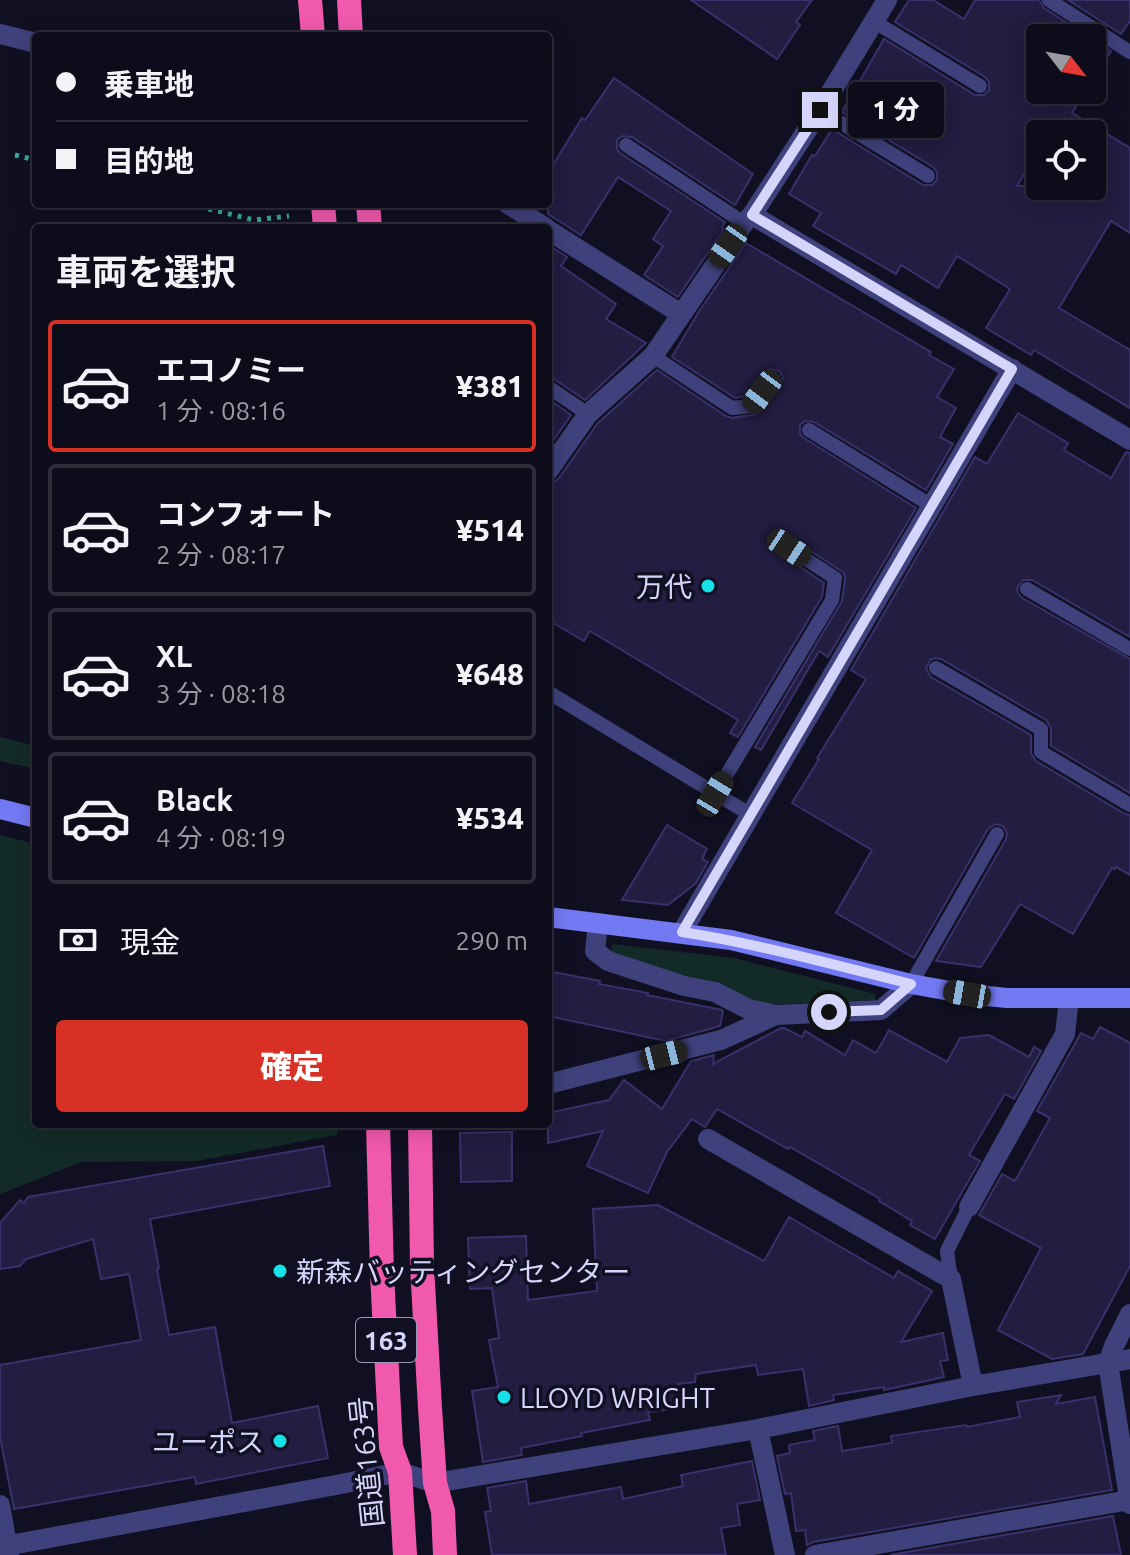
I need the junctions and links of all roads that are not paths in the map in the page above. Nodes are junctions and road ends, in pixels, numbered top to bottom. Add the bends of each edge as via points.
1 (310, 0) edge
2 (349, 0) edge
3 (887, 0) edge
4 (1049, 0) edge
5 (875, 22) junction
6 (313, 32) edge
7 (351, 32) edge
8 (0, 34) edge
9 (32, 42) edge
10 (1130, 52) edge
11 (980, 86) dead end
12 (820, 110) junction
13 (626, 145) dead end
14 (928, 176) dead end
15 (514, 208) edge
16 (748, 219) junction
17 (539, 224) edge
18 (552, 232) edge
19 (681, 314) junction
20 (653, 356) junction
21 (1012, 369) junction
22 (773, 378) dead end
23 (552, 390) edge
24 (588, 414) junction
25 (809, 430) dead end
26 (1130, 440) edge
27 (552, 465) edge
28 (932, 506) junction
29 (789, 548) dead end
30 (1027, 589) dead end
31 (1130, 649) edge
32 (936, 668) dead end
33 (552, 694) edge
34 (715, 794) junction
35 (1130, 805) edge
36 (0, 809) edge
37 (751, 815) junction
38 (32, 817) edge
39 (997, 834) dead end
40 (552, 917) edge
41 (598, 923) junction
42 (682, 932) junction
43 (911, 984) junction
44 (1069, 998) junction
45 (1130, 998) edge
46 (776, 1015) junction
47 (552, 1083) edge
48 (378, 1128) edge
49 (420, 1128) edge
50 (708, 1139) dead end
51 (969, 1207) joint
52 (951, 1279) junction
53 (1130, 1314) edge
54 (1130, 1359) edge
55 (1108, 1363) junction
56 (973, 1386) junction
57 (758, 1429) junction
58 (400, 1472) junction
59 (435, 1483) junction
60 (1130, 1502) edge
61 (0, 1505) edge
62 (5, 1549) edge
63 (405, 1555) edge
64 (445, 1555) edge
65 (785, 1555) edge
66 (815, 1555) edge

1 - 6 highway
2 - 7 highway
3 - 5 street
4 - 10 lane
5 - 11 lane
5 - 12 street
8 - 9 street
12 - 14 lane
12 - 16 street
13 - 16 lane
15 - 17 street
16 - 19 street
16 - 21 street
18 - 19 street
19 - 20 street
20 - 22 lane via 732,408 752,406
20 - 24 street
21 - 26 street
21 - 28 street
23 - 24 lane
24 - 27 street
25 - 28 lane
28 - 37 street
29 - 34 lane via 835,578 832,600
30 - 31 lane
32 - 35 lane via 1041,729 1041,752
33 - 34 lane
34 - 37 lane
36 - 38 street
37 - 42 street
39 - 43 lane
40 - 41 street
41 - 42 street
41 - 46 street via 595,951 608,961
42 - 43 street
43 - 44 street via 1007,998
43 - 46 street via 881,1010
44 - 45 street
44 - 51 street via 1065,1034
46 - 47 street via 721,1040
48 - 58 highway, 国道163号 / 163 via 391,1447
49 - 59 highway, 163
50 - 52 street
51 - 52 lane via 947,1251
52 - 56 street
53 - 55 street
54 - 55 street
55 - 56 street
55 - 60 street
56 - 57 street
57 - 59 street
57 - 65 street
58 - 59 street
58 - 62 street
58 - 63 highway, 国道163号 / 163
59 - 64 highway, 163 via 443,1511
60 - 66 street
61 - 62 street

